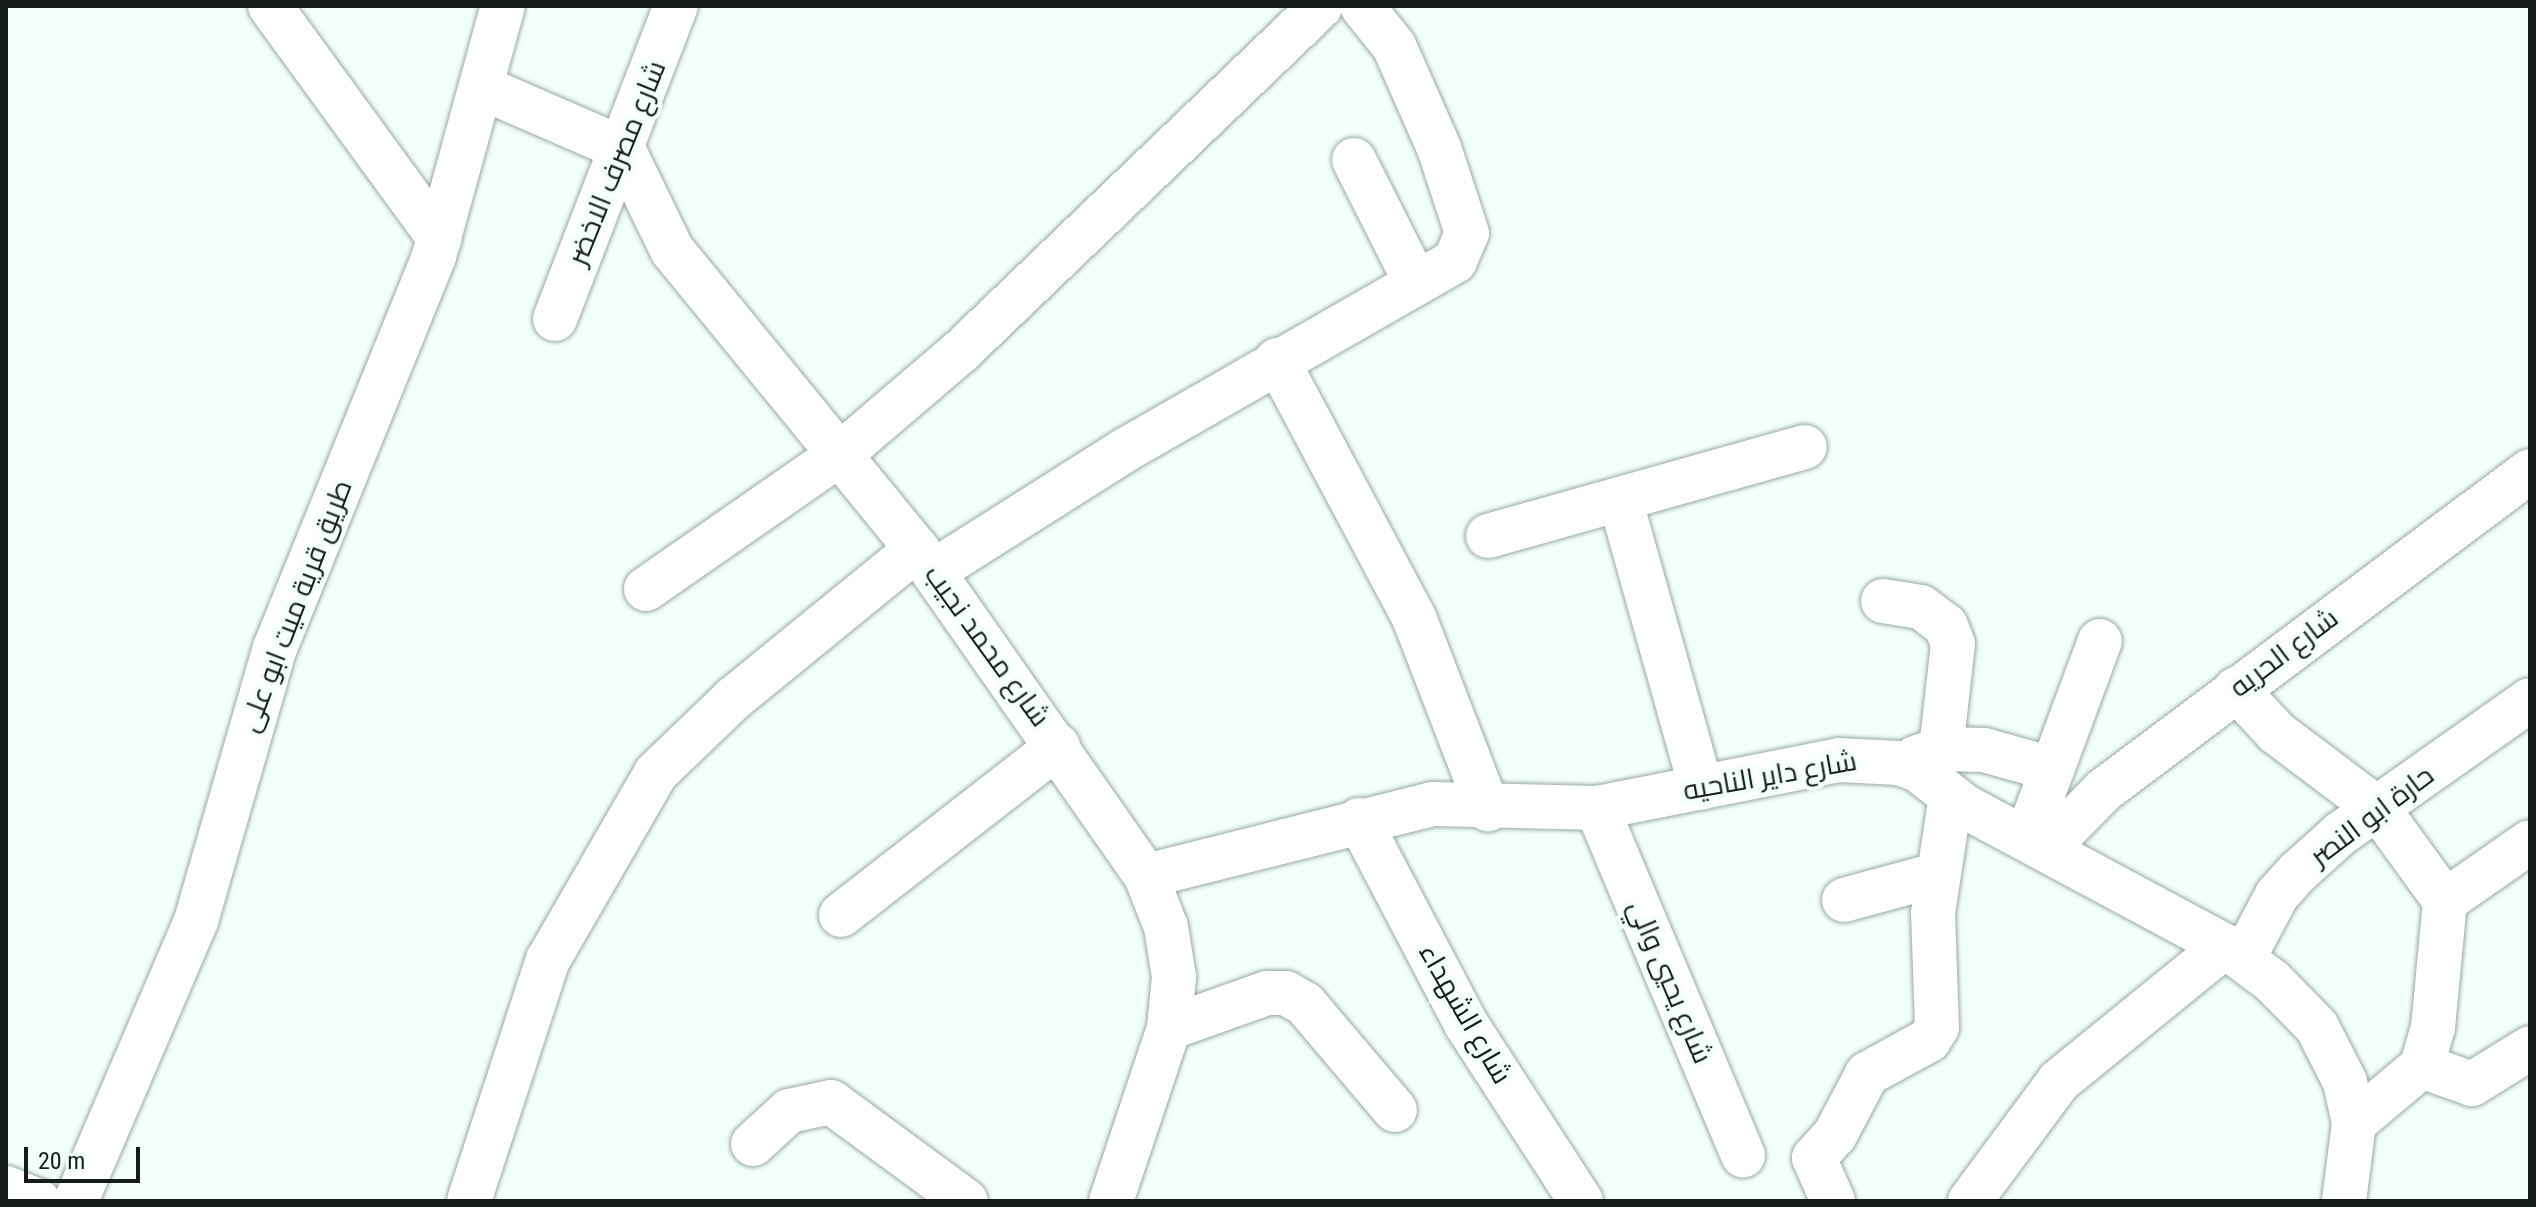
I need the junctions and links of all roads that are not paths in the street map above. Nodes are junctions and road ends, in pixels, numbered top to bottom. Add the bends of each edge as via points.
1 (270, 6) edge
2 (503, 6) edge
3 (676, 6) edge
4 (1321, 6) edge
5 (1362, 6) edge
6 (483, 88) junction
7 (623, 149) junction
8 (1354, 160) dead end
9 (440, 239) junction
10 (1416, 283) junction
11 (555, 319) dead end
12 (1277, 360) junction
13 (1805, 447) dead end
14 (843, 452) junction
15 (2530, 471) edge
16 (1620, 499) junction
17 (1488, 536) dead end
18 (926, 560) junction
19 (646, 589) dead end
20 (1883, 601) dead end
21 (2100, 641) dead end
22 (2236, 689) junction
23 (2530, 700) edge
24 (1058, 746) junction
25 (1941, 749) junction
26 (1899, 763) junction
27 (2052, 769) junction
28 (1701, 788) junction
29 (1951, 796) junction
30 (1597, 808) junction
31 (1488, 809) junction
32 (2379, 810) junction
33 (1359, 820) junction
34 (2038, 842) junction
35 (2530, 842) edge
36 (1936, 875) junction
37 (1146, 876) junction
38 (1844, 900) dead end
39 (2445, 901) junction
40 (841, 915) dead end
41 (2234, 953) junction
42 (1169, 1028) junction
43 (2530, 1048) edge
44 (2422, 1066) junction
45 (1395, 1110) dead end
46 (2354, 1123) junction
47 (753, 1144) dead end
48 (1743, 1156) dead end
49 (6, 1188) edge
50 (38, 1201) edge
51 (76, 1201) edge
52 (469, 1201) edge
53 (966, 1201) edge
54 (1111, 1201) edge
55 (1581, 1201) edge
56 (1833, 1201) edge
57 (1970, 1201) edge
58 (2344, 1201) edge

1 - 9 street
2 - 6 street, طريق قرية ميت ابو على
3 - 7 street, شارع مصرف الاخضر
4 - 14 street via 959,353
5 - 10 street via 1373,13 1415,86 1467,233 1455,261
6 - 7 street
6 - 9 street, طريق قرية ميت ابو على
7 - 11 street, شارع مصرف الاخضر
7 - 14 street, شارع محمد نجيب via 672,250
8 - 10 street
9 - 51 street, طريق قرية ميت ابو على via 269,663 196,921
10 - 12 street
12 - 18 street
12 - 31 street via 1415,620
13 - 16 street
14 - 18 street, شارع محمد نجيب
14 - 19 street
15 - 22 street, شارع الحريه
16 - 17 street
16 - 28 street
18 - 24 street, شارع محمد نجيب
18 - 52 street via 733,699 656,773 548,960
20 - 25 street via 1921,607 1946,626 1953,644
21 - 27 street
22 - 32 street via 2277,733
22 - 34 street, شارع الحريه
23 - 32 street, حارة ابو النصر
24 - 37 street, شارع محمد نجيب
24 - 40 street
25 - 26 street
25 - 27 street via 1984,750
26 - 28 street, شارع داير الناحيه via 1839,760
26 - 29 street, شارع داير الناحيه
27 - 34 street
28 - 30 street, شارع داير الناحيه
29 - 34 street, شارع داير الناحيه
29 - 36 street
30 - 31 street, شارع داير الناحيه
30 - 48 street, شارع يحيي والي
31 - 33 street, شارع داير الناحيه via 1433,804
32 - 39 street
32 - 41 street, حارة ابو النصر via 2340,834 2277,895
33 - 37 street, شارع داير الناحيه
33 - 55 street, شارع الشهداء via 1466,1024
34 - 41 street, شارع داير الناحيه
35 - 39 street
36 - 38 street
36 - 56 street via 1937,1027 1929,1040 1867,1074 1814,1158
37 - 42 street, شارع محمد نجيب via 1166,927 1174,977
39 - 44 street via 2433,1027
41 - 46 street, شارع داير الناحيه via 2317,1027 2345,1082
41 - 57 street, حارة ابو النصر via 2059,1081
42 - 45 street via 1267,993 1286,993 1305,1004
42 - 54 street, شارع محمد نجيب
43 - 44 street via 2472,1084
44 - 46 street
46 - 58 street, شارع داير الناحيه
47 - 53 street via 789,1111 831,1102
49 - 50 street

